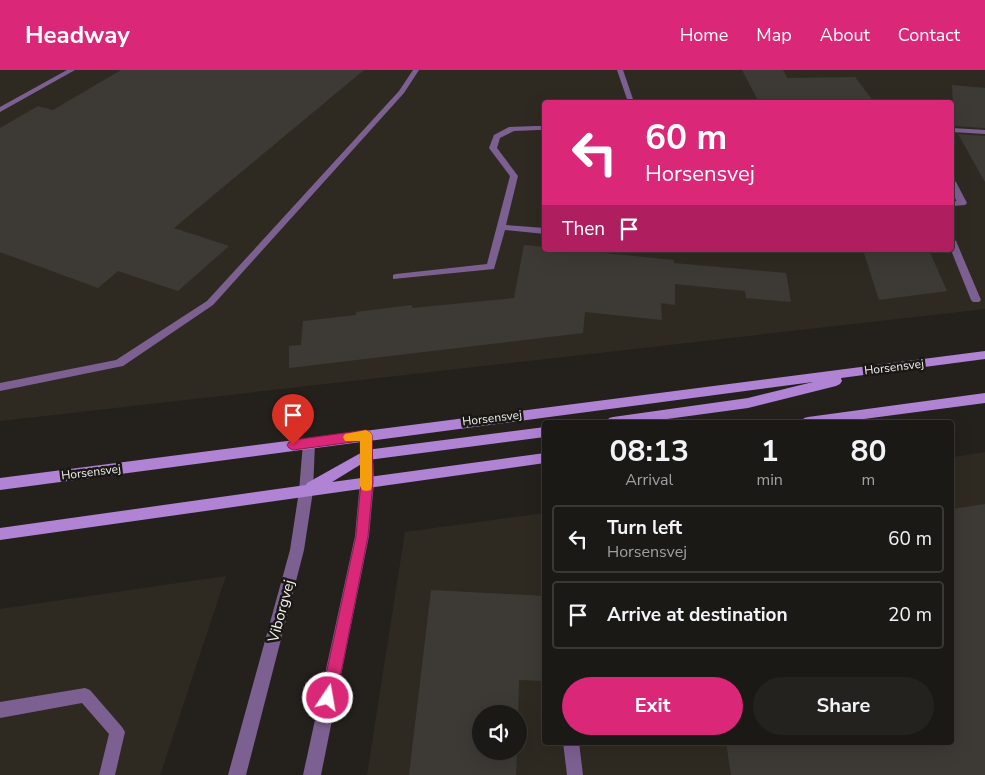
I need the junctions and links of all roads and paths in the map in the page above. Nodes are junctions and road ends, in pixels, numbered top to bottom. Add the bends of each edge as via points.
1 (72, 70) edge
2 (416, 70) edge
3 (620, 70) edge
4 (629, 100) edge
5 (0, 110) edge
6 (540, 128) edge
7 (954, 130) edge
8 (985, 132) edge
9 (954, 191) edge
10 (957, 204) edge
11 (501, 227) junction
12 (542, 231) edge
13 (954, 247) edge
14 (396, 278) dead end
15 (976, 300) dead end
16 (985, 354) edge
17 (894, 366) junction
18 (0, 387) edge
19 (985, 398) edge
20 (627, 420) edge
21 (823, 420) edge
22 (542, 432) edge
23 (366, 435) junction
24 (309, 443) junction
25 (366, 455) junction
26 (542, 458) edge
27 (367, 482) junction
28 (0, 484) edge
29 (306, 491) junction
30 (0, 534) edge
31 (0, 710) edge
32 (571, 745) edge
33 (107, 775) edge
34 (237, 775) edge
35 (312, 775) edge
36 (575, 775) edge

1 - 5 lane
2 - 18 lane via 402,92 210,304 119,362
3 - 4 lane
6 - 11 lane via 512,129 497,136 492,148 514,176
7 - 8 street
9 - 10 street
11 - 12 lane
11 - 14 lane via 491,267
13 - 15 lane
16 - 17 main road, Horsensvej
17 - 20 main road via 748,403
17 - 23 main road, Horsensvej
19 - 21 main road
22 - 25 main road
23 - 24 main road, Horsensvej
23 - 25 street
24 - 28 main road, Horsensvej
24 - 29 street, Viborgvej
25 - 27 street
25 - 29 main road
26 - 27 main road
27 - 29 main road
27 - 35 street via 362,536
29 - 30 main road
29 - 34 street, Viborgvej via 297,550
31 - 33 lane via 85,695 117,732
32 - 36 lane

